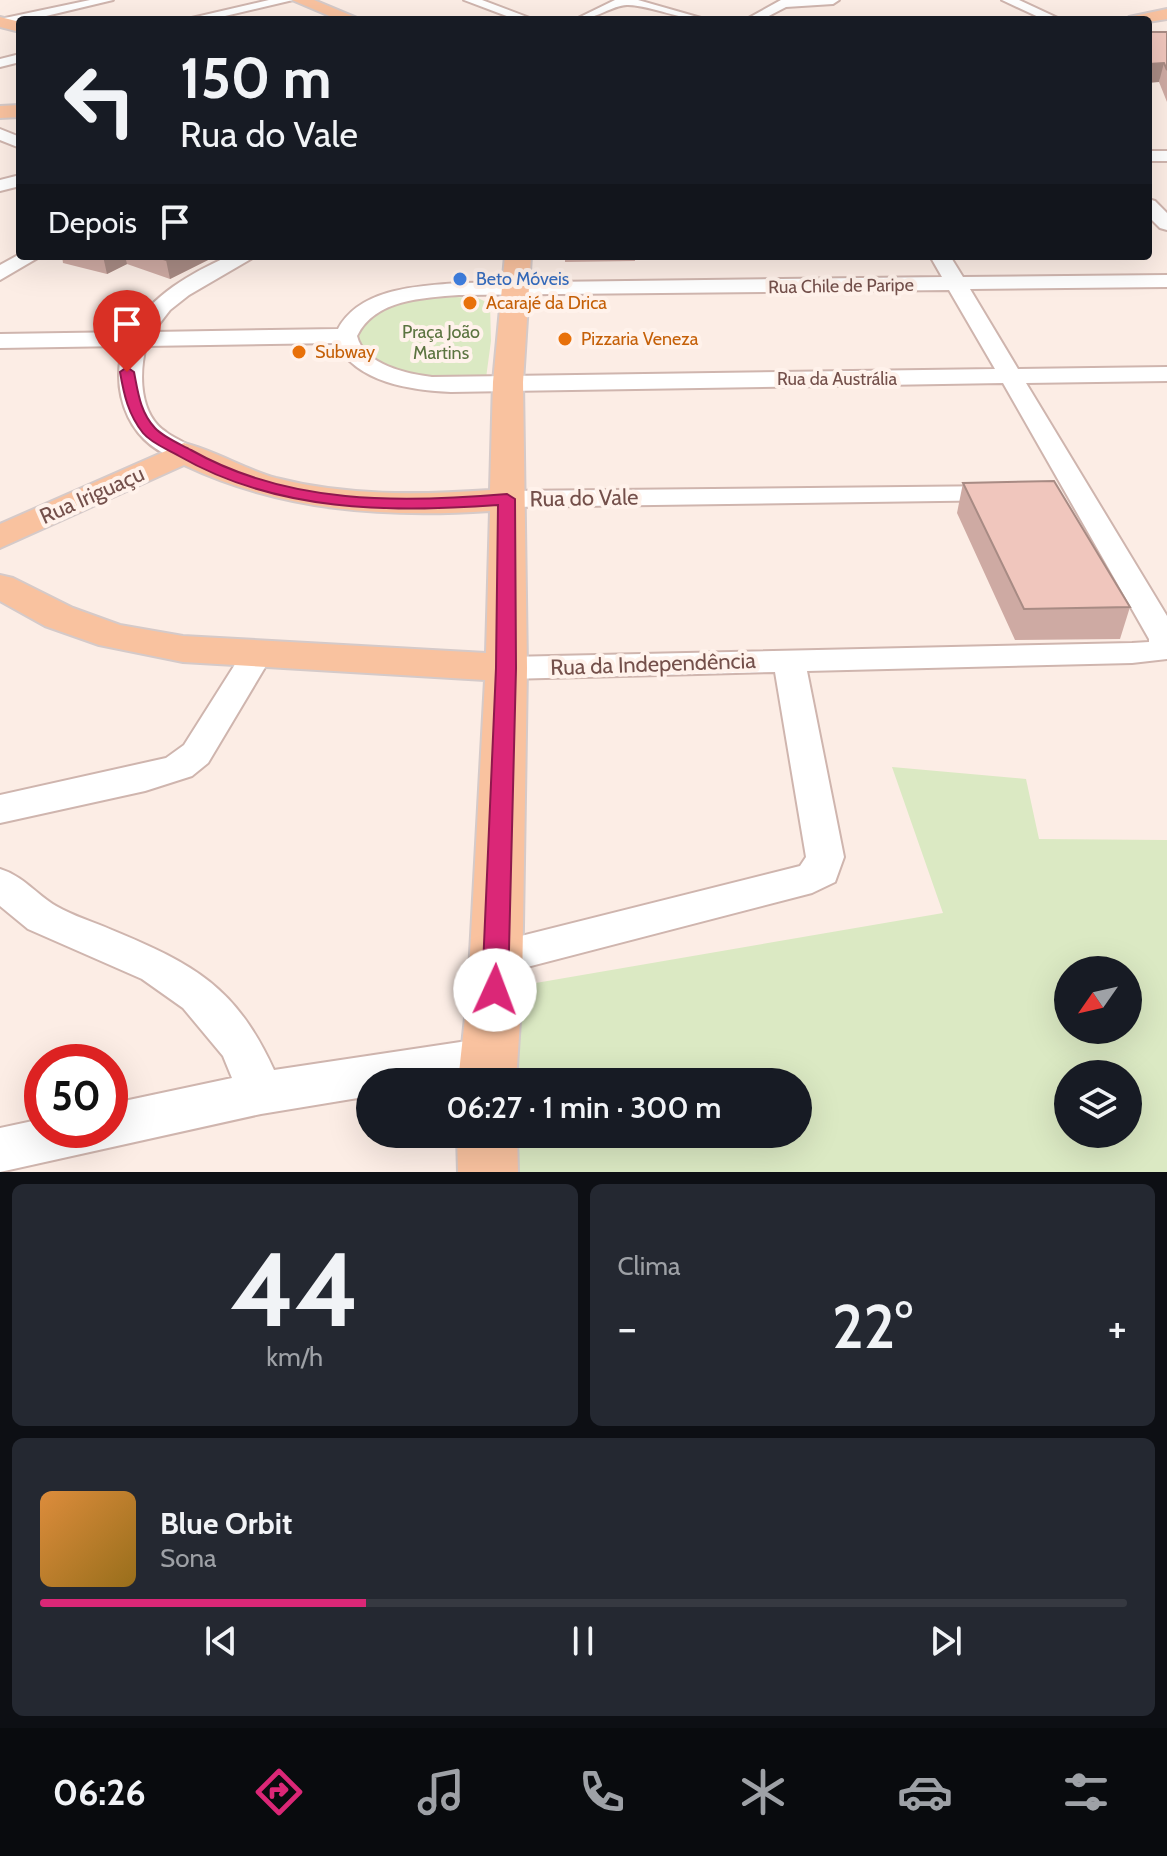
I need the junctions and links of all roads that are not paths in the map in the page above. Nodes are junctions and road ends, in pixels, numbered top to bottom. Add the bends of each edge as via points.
1 (107, 0) edge
2 (287, 0) edge
3 (300, 0) edge
4 (470, 0) edge
5 (624, 0) edge
6 (667, 0) edge
7 (833, 0) edge
8 (1008, 0) edge
9 (787, 2) edge
10 (651, 7) junction
11 (29, 16) edge
12 (209, 16) edge
13 (343, 16) edge
14 (517, 16) edge
15 (589, 16) edge
16 (686, 16) edge
17 (759, 16) edge
18 (1046, 16) edge
19 (1152, 210) edge
20 (1167, 224) edge
21 (24, 260) edge
22 (238, 260) edge
23 (517, 260) edge
24 (943, 260) edge
25 (0, 274) edge
26 (1167, 281) edge
27 (958, 284) junction
28 (514, 287) junction
29 (346, 336) junction
30 (135, 339) junction
31 (0, 341) edge
32 (1167, 374) edge
33 (1013, 378) junction
34 (508, 382) junction
35 (184, 453) junction
36 (1082, 494) junction
37 (507, 499) junction
38 (0, 537) edge
39 (0, 586) edge
40 (257, 654) junction
41 (789, 660) junction
42 (506, 668) junction
43 (0, 809) edge
44 (0, 884) edge
45 (496, 958) junction
46 (487, 1068) edge
47 (356, 1083) edge
48 (261, 1093) junction
49 (128, 1122) edge
50 (24, 1145) edge
51 (487, 1148) edge
52 (0, 1150) edge
53 (488, 1172) edge

1 - 11 street
2 - 12 street
3 - 13 main road
4 - 14 street
5 - 10 street
5 - 15 street
6 - 10 street
7 - 9 street
8 - 18 street
9 - 17 street
10 - 16 street
19 - 20 street
21 - 25 street
22 - 30 street, Rua do Vale via 185,287
23 - 28 main road
24 - 27 street
26 - 27 street, Rua Chile de Paripe
27 - 28 street, Rua Chile de Paripe
27 - 33 street
28 - 29 street via 395,299 359,316
28 - 34 main road
29 - 30 street
29 - 34 street via 353,353 391,377 450,385
30 - 31 street
30 - 35 street, Rua do Vale via 127,372 134,409 151,433
32 - 33 street, Rua da Austrália
33 - 34 street, Rua da Austrália
33 - 36 street
34 - 37 main road
35 - 37 main road, Rua do Vale via 238,477 305,496 403,505
35 - 38 main road, Rua Iriguaçu
36 - 37 street, Rua do Vale
36 - 41 street, Rua da Independência via 1165,639 1164,648
37 - 42 main road
39 - 40 main road, Rua da Independência via 59,617 113,636 183,649
40 - 42 main road, Rua da Independência
40 - 43 street via 196,754 179,767
41 - 42 street, Rua da Independência
41 - 45 street via 825,857 821,871 812,878
42 - 45 main road
44 - 48 street via 42,918 145,961 198,995 240,1044
45 - 46 main road
47 - 48 street
48 - 49 street
50 - 52 street
51 - 53 main road

